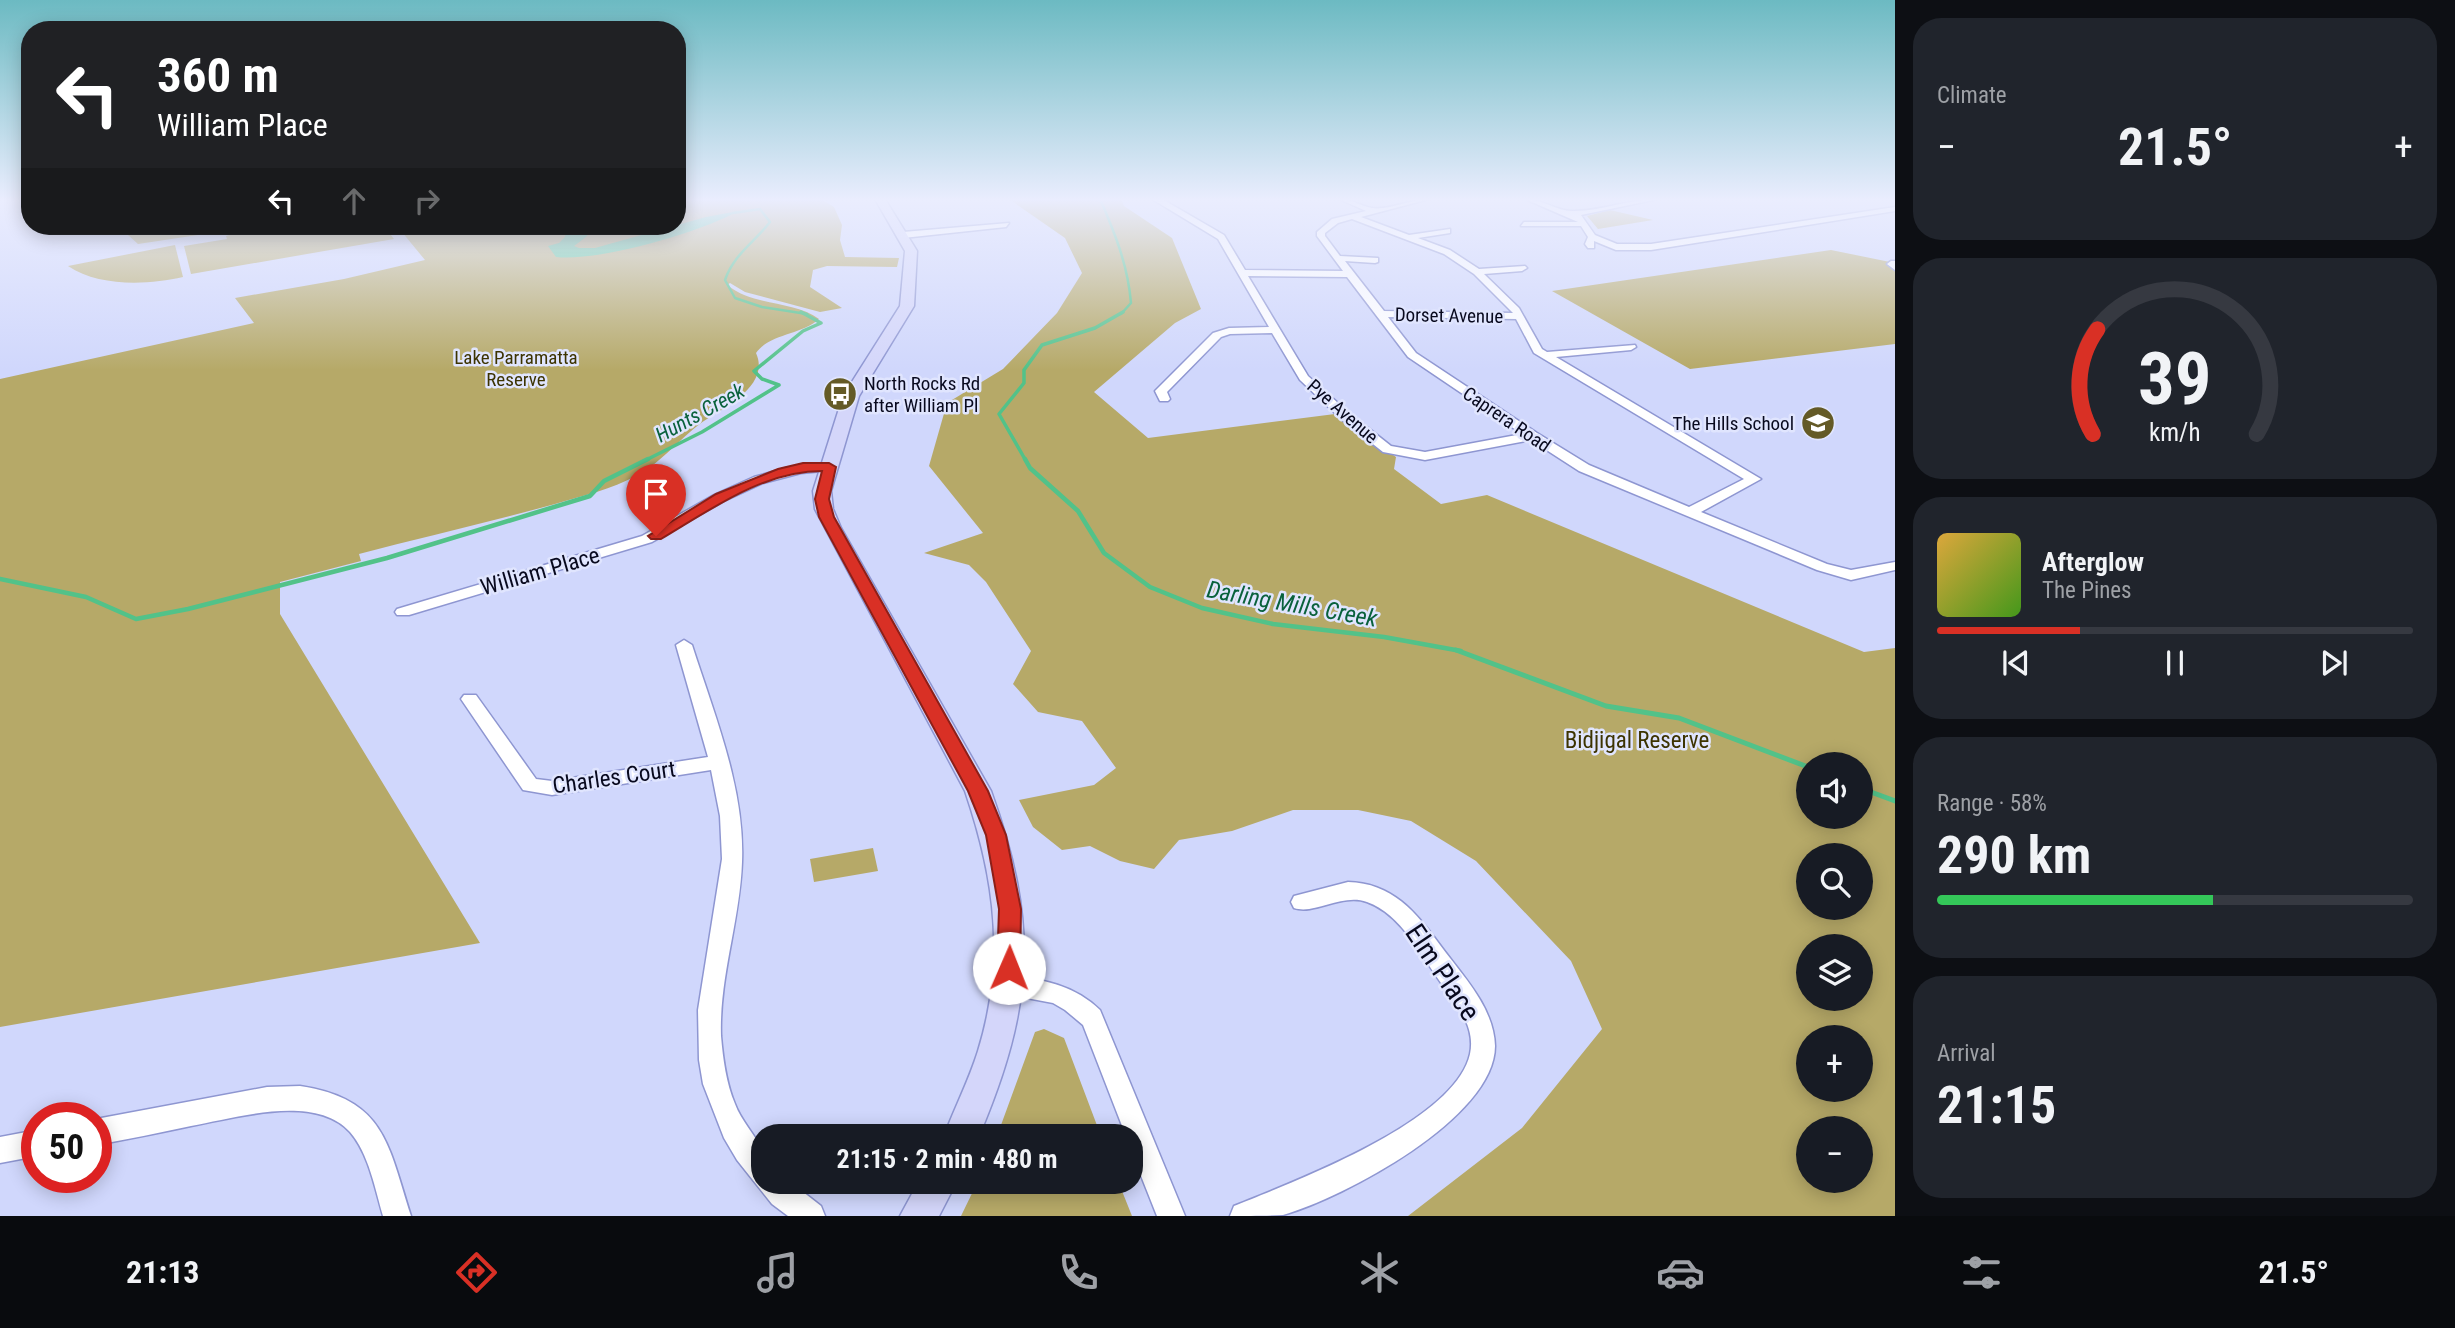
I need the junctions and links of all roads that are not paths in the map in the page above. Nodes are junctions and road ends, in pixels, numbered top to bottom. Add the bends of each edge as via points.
1 (911, 256) edge
2 (1232, 256) edge
3 (1453, 256) edge
4 (1337, 258) joint
5 (1375, 260) dead end
6 (1522, 268) dead end
7 (1477, 272) junction
8 (1242, 273) junction
9 (1350, 274) junction
10 (1379, 314) junction
11 (1518, 316) junction
12 (1274, 330) junction
13 (1631, 347) dead end
14 (1545, 355) junction
15 (1164, 399) dead end
16 (1533, 436) junction
17 (829, 467) junction
18 (1690, 512) junction
19 (1895, 566) edge
20 (403, 612) dead end
21 (684, 645) dead end
22 (470, 699) dead end
23 (718, 762) junction
24 (1302, 902) dead end
25 (1008, 986) junction
26 (966, 1124) edge
27 (112, 1129) edge
28 (21, 1146) edge
29 (0, 1150) edge
30 (751, 1158) edge
31 (782, 1194) edge
32 (932, 1194) edge
33 (397, 1216) edge
34 (811, 1216) edge
35 (919, 1216) edge
36 (1171, 1216) edge
37 (1244, 1216) edge

1 - 17 main road via 907,306 856,384
2 - 8 street, Pye Avenue
3 - 7 street
4 - 5 street
4 - 9 street, Caprera Road
6 - 7 street
7 - 11 street
8 - 9 street
8 - 12 street, Pye Avenue
9 - 10 street, Caprera Road
10 - 11 street, Dorset Avenue
10 - 16 street, Caprera Road via 1412,355
11 - 14 street
12 - 15 street via 1217,335 1161,391
12 - 16 street, Pye Avenue via 1304,378 1387,449 1425,456
13 - 14 street
14 - 18 street via 1754,479
16 - 18 street, Caprera Road via 1584,468
17 - 20 street, William Place via 782,472 721,497 647,540
17 - 25 main road via 822,499 827,517 978,791 996,835 1010,909
18 - 19 street, Caprera Road via 1822,568 1852,575
21 - 23 street
22 - 23 street, Charles Court via 530,785 552,788
23 - 30 street via 732,842 708,1045 723,1112
24 - 37 street, Elm Place via 1345,889 1385,900 1398,909 1475,1012 1483,1047 1474,1075 1451,1102 1396,1147 1306,1194
25 - 26 main road via 993,1060
25 - 36 street via 1064,995 1092,1018
27 - 33 street via 267,1099 335,1104 362,1126 376,1151
28 - 29 street
31 - 34 street
32 - 35 main road

